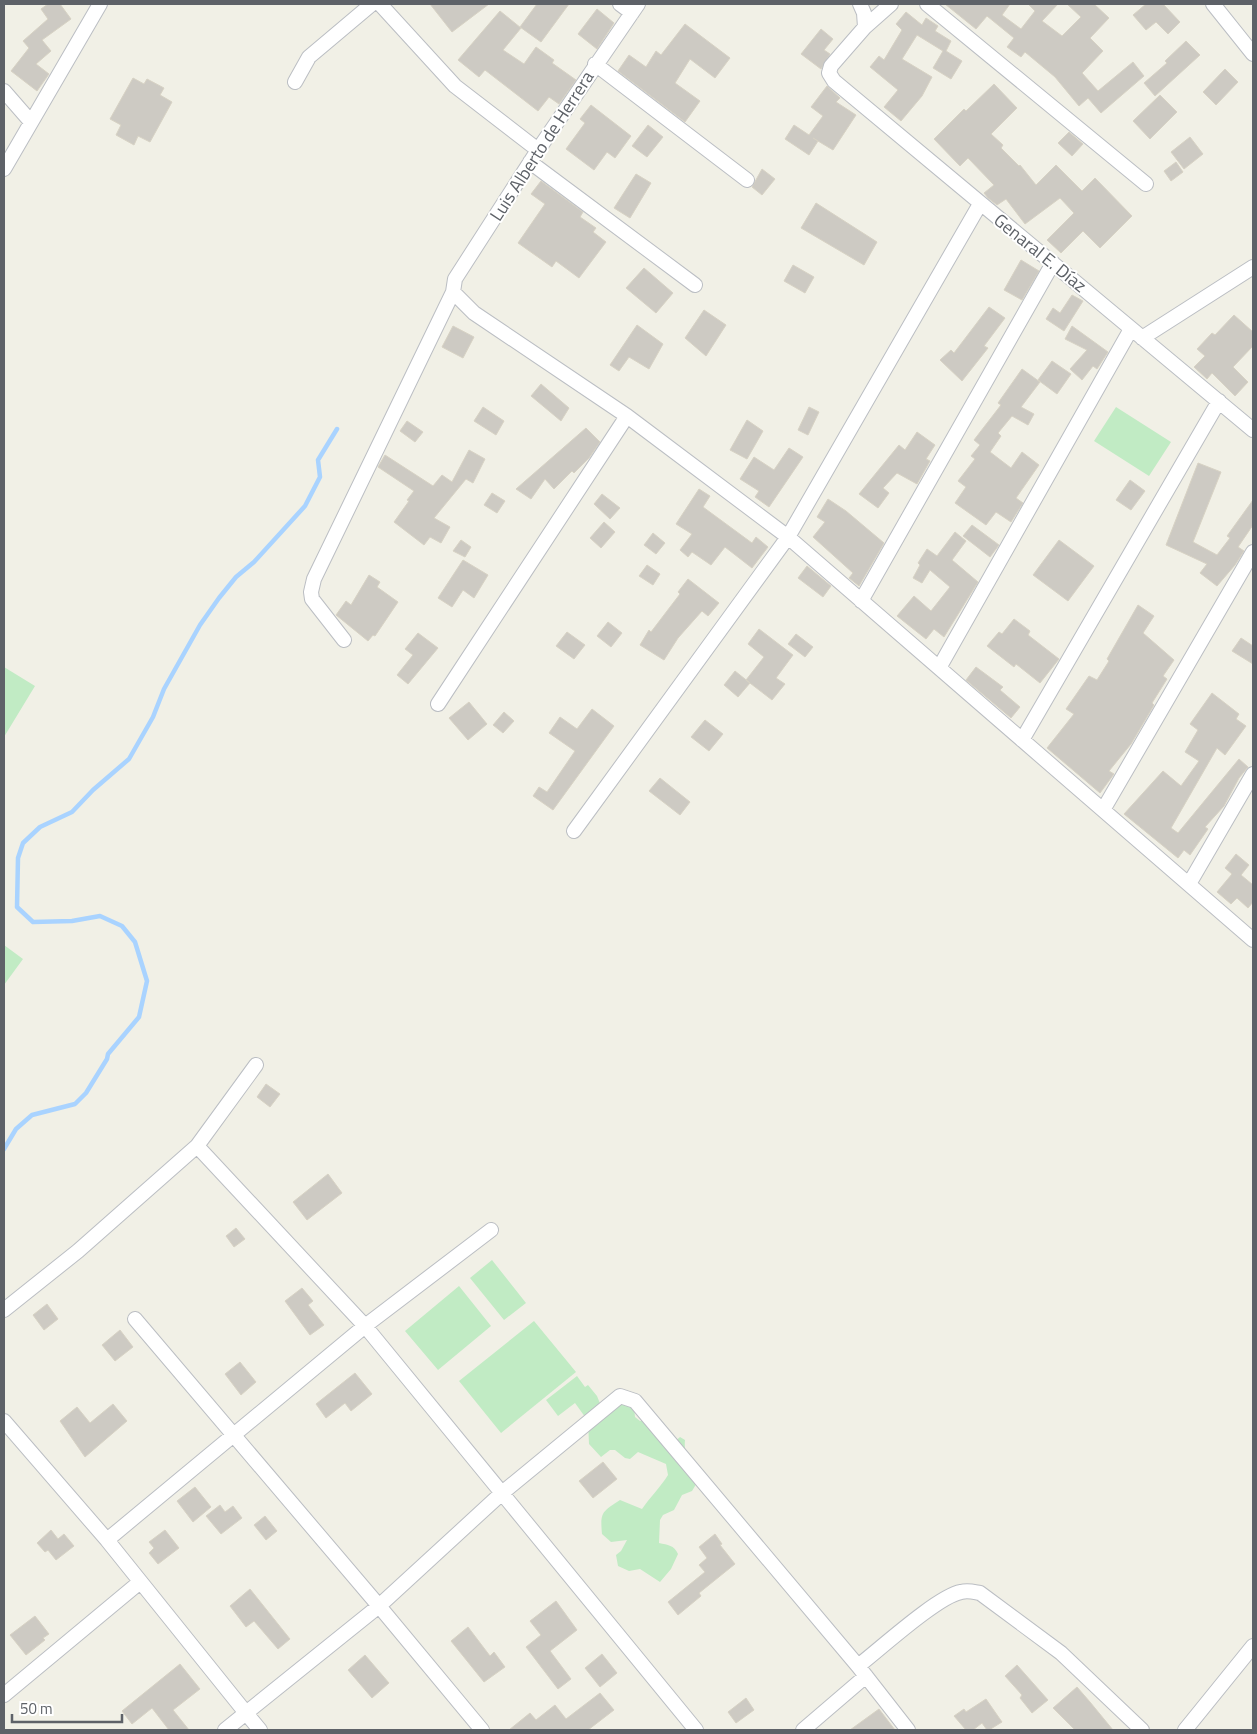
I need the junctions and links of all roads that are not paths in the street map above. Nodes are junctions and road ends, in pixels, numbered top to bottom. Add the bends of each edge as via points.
1 (100, 4) edge
2 (372, 4) edge
3 (380, 4) edge
4 (620, 4) edge
5 (860, 4) edge
6 (891, 4) edge
7 (927, 4) edge
8 (1213, 4) edge
9 (635, 8) edge
10 (865, 28) junction
11 (1253, 54) edge
12 (595, 64) junction
13 (295, 82) dead end
14 (4, 91) edge
15 (31, 122) junction
16 (534, 156) junction
17 (4, 169) edge
18 (747, 180) dead end
19 (1146, 184) dead end
20 (980, 204) junction
21 (1053, 263) junction
22 (1253, 267) edge
23 (695, 285) dead end
24 (453, 292) junction
25 (1136, 333) junction
26 (1219, 402) junction
27 (627, 416) junction
28 (1253, 430) edge
29 (788, 537) junction
30 (1253, 552) edge
31 (861, 601) junction
32 (344, 640) dead end
33 (939, 668) junction
34 (438, 704) dead end
35 (1022, 740) junction
36 (1253, 774) edge
37 (1103, 810) junction
38 (574, 831) dead end
39 (1189, 884) junction
40 (1253, 940) edge
41 (256, 1065) dead end
42 (197, 1146) junction
43 (491, 1230) dead end
44 (4, 1310) edge
45 (135, 1320) dead end
46 (365, 1326) junction
47 (4, 1421) edge
48 (233, 1436) junction
49 (502, 1493) junction
50 (107, 1540) junction
51 (140, 1582) junction
52 (379, 1606) junction
53 (1253, 1646) edge
54 (862, 1671) junction
55 (4, 1695) edge
56 (246, 1713) junction
57 (225, 1730) edge
58 (260, 1730) edge
59 (482, 1730) edge
60 (696, 1730) edge
61 (803, 1730) edge
62 (908, 1730) edge
63 (1142, 1730) edge
64 (1186, 1730) edge

1 - 15 street
2 - 13 street via 309,57
3 - 16 street via 455,86
4 - 9 street
5 - 10 street
6 - 10 street
7 - 19 street
8 - 11 street
9 - 12 street, Luis Alberto de Herrera
10 - 20 street, Genaral E. Díaz via 834,63 829,72 834,81
12 - 16 street, Luis Alberto de Herrera
12 - 18 street
14 - 15 street
15 - 17 street
16 - 23 street
16 - 24 street, Luis Alberto de Herrera via 455,279
20 - 21 street, Genaral E. Díaz
20 - 29 street
21 - 25 street, Genaral E. Díaz
21 - 31 street
22 - 25 street
24 - 27 street via 474,313
24 - 32 street, Luis Alberto de Herrera via 312,585 312,599
25 - 26 street, Genaral E. Díaz
25 - 33 street
26 - 28 street, Genaral E. Díaz
26 - 35 street
27 - 29 street
27 - 34 street
29 - 31 street
29 - 38 street
30 - 37 street
31 - 33 street
33 - 35 street
35 - 37 street
36 - 39 street
37 - 39 street
39 - 40 street
41 - 42 street
42 - 44 street via 78,1251
42 - 46 street
43 - 46 street
45 - 48 street
46 - 48 street
46 - 49 street
47 - 50 street
48 - 50 street
48 - 52 street
49 - 52 street
49 - 54 street via 616,1398 630,1399
49 - 60 street
50 - 51 street
51 - 55 street
51 - 56 street
52 - 56 street
52 - 59 street
53 - 64 street
54 - 61 street
54 - 62 street
54 - 63 street via 945,1598 971,1591 980,1593 1061,1653
56 - 57 street
56 - 58 street

